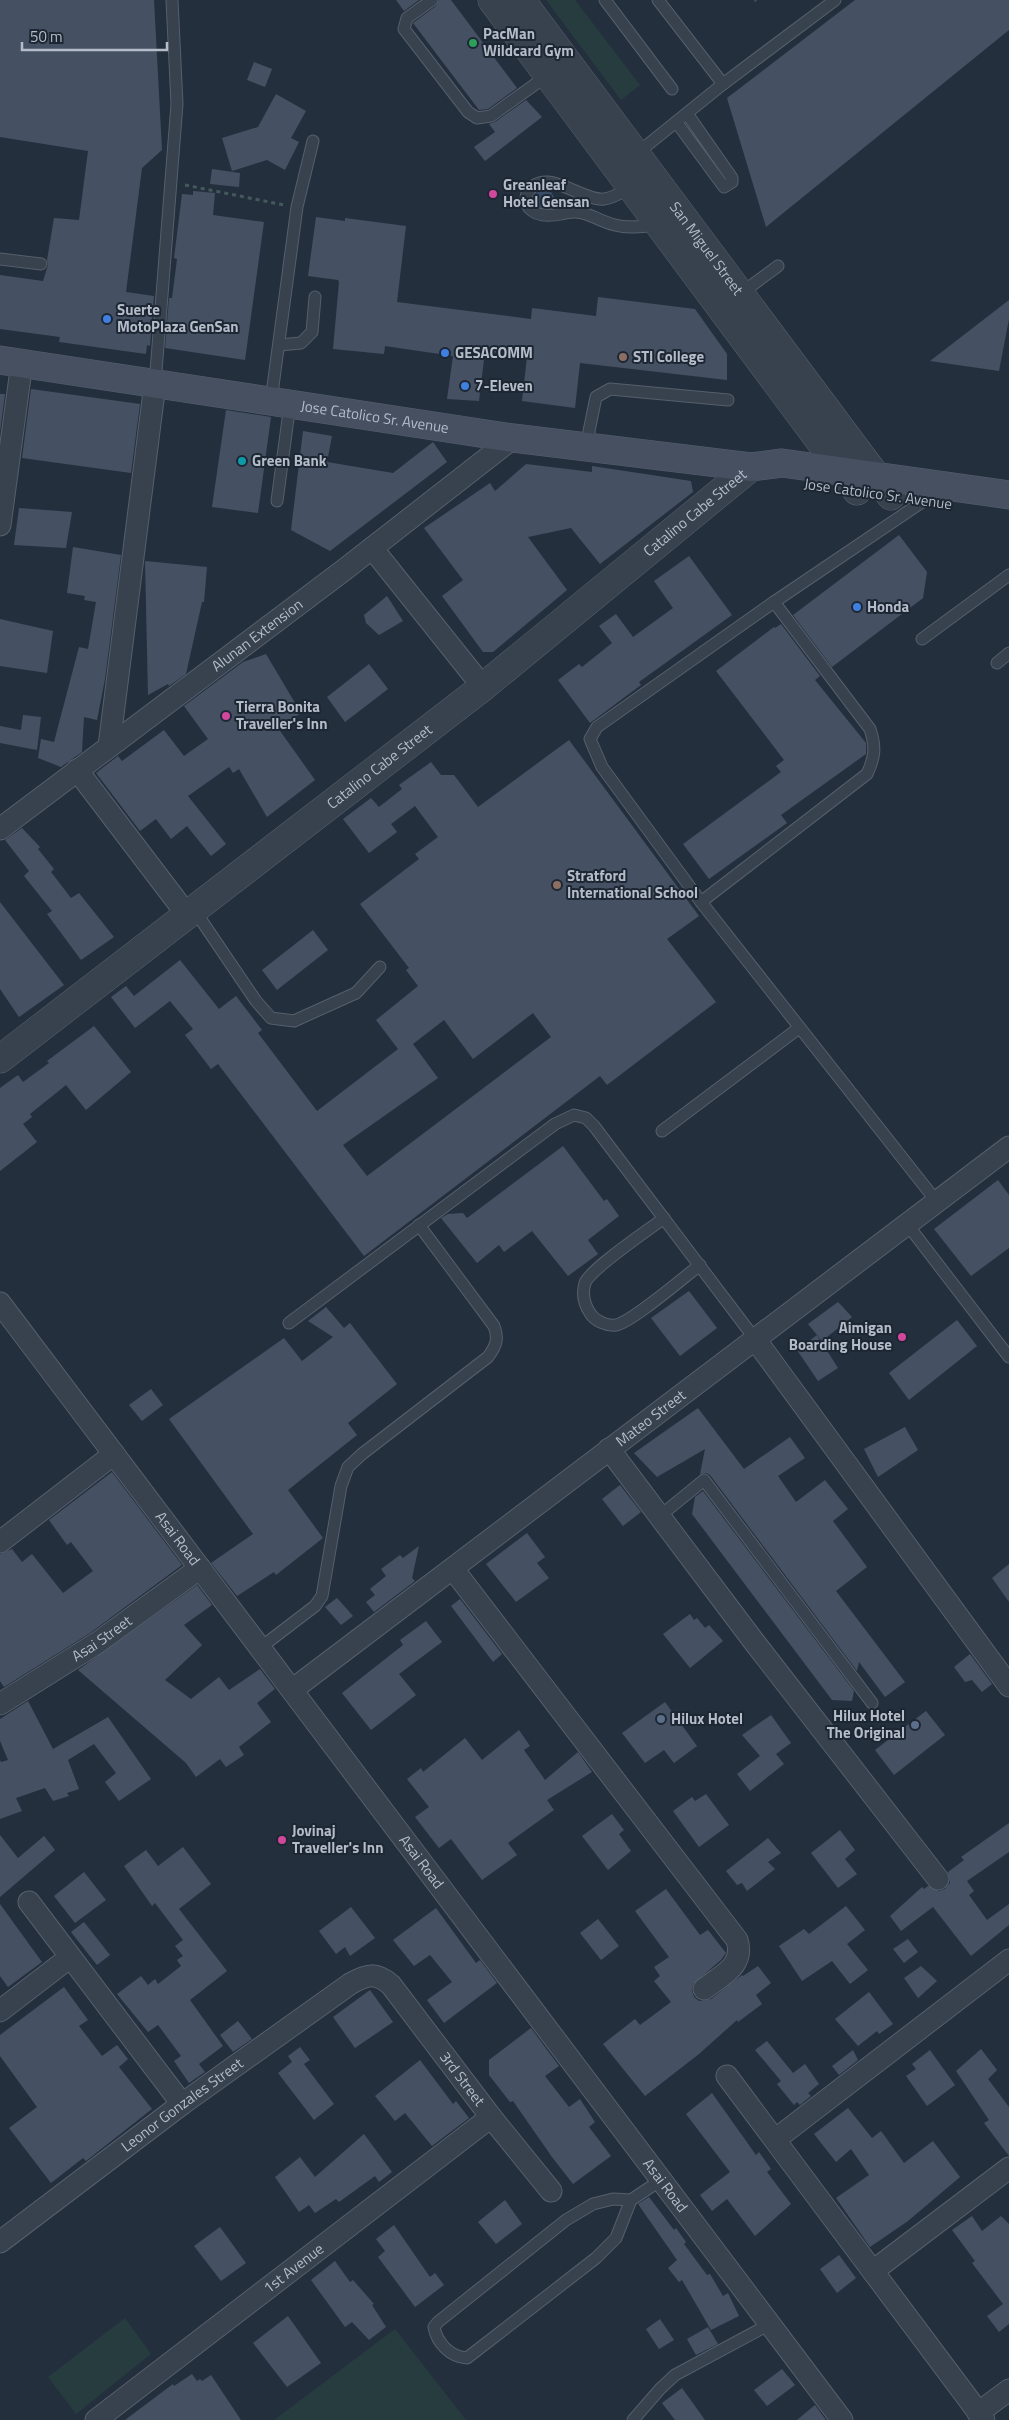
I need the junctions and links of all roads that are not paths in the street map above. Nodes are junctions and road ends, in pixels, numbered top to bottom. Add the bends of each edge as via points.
1 (172, 0) edge
2 (432, 0) edge
3 (492, 0) edge
4 (521, 0) edge
5 (605, 0) edge
6 (658, 0) edge
7 (835, 0) edge
8 (548, 75) junction
9 (724, 84) junction
10 (672, 89) dead end
11 (688, 115) junction
12 (677, 123) junction
13 (313, 141) dead end
14 (629, 170) junction
15 (660, 224) junction
16 (0, 260) edge
17 (41, 264) dead end
18 (778, 266) dead end
19 (740, 294) junction
20 (315, 297) dead end
21 (280, 345) junction
22 (11, 361) edge
23 (155, 384) junction
24 (728, 400) dead end
25 (280, 403) junction
26 (514, 438) junction
27 (586, 446) junction
28 (750, 467) junction
29 (867, 484) junction
30 (1009, 495) edge
31 (925, 500) junction
32 (277, 501) dead end
33 (1009, 514) edge
34 (0, 525) edge
35 (372, 548) junction
36 (1009, 575) edge
37 (774, 602) junction
38 (922, 639) dead end
39 (1009, 653) edge
40 (997, 663) dead end
41 (483, 687) junction
42 (109, 746) junction
43 (76, 770) junction
44 (0, 828) edge
45 (701, 902) junction
46 (191, 914) junction
47 (380, 967) dead end
48 (798, 1028) junction
49 (0, 1059) edge
50 (662, 1131) dead end
51 (1009, 1147) edge
52 (937, 1202) junction
53 (664, 1218) junction
54 (907, 1224) junction
55 (419, 1226) junction
56 (700, 1265) junction
57 (0, 1303) edge
58 (289, 1324) dead end
59 (755, 1339) junction
60 (1009, 1357) edge
61 (609, 1449) junction
62 (114, 1454) junction
63 (660, 1516) junction
64 (0, 1542) edge
65 (200, 1568) junction
66 (453, 1569) junction
67 (260, 1648) junction
68 (1009, 1686) edge
69 (292, 1690) junction
70 (872, 1703) dead end
71 (0, 1704) edge
72 (938, 1879) dead end
73 (29, 1902) dead end
74 (69, 1958) junction
75 (1009, 1960) edge
76 (369, 1975) joint
77 (704, 1989) dead end
78 (0, 2011) edge
79 (727, 2076) dead end
80 (182, 2104) junction
81 (491, 2117) junction
82 (776, 2139) junction
83 (1009, 2168) edge
84 (661, 2180) junction
85 (551, 2191) dead end
86 (631, 2200) junction
87 (0, 2242) edge
88 (873, 2271) junction
89 (770, 2324) junction
90 (1009, 2390) edge
91 (981, 2416) edge
92 (96, 2420) edge
93 (633, 2420) edge
94 (842, 2420) edge

1 - 23 lane via 177,104
2 - 8 lane via 407,18 404,29 468,112 477,118 491,116
3 - 8 street, San Miguel Street
4 - 14 street, San Miguel Street
5 - 10 lane
6 - 9 lane
7 - 9 lane
8 - 14 street, San Miguel Street
9 - 11 lane
11 - 12 lane
11 - 12 lane via 732,178 728,186 724,187
12 - 14 lane
13 - 21 lane via 296,207
14 - 15 street, San Miguel Street
14 - 15 lane via 613,197 603,200 560,184 543,182 530,190 526,203 530,209 545,216 577,210 619,226
14 - 19 street, San Miguel Street
15 - 29 street, San Miguel Street
16 - 17 lane
18 - 19 lane
19 - 29 street, San Miguel Street
20 - 21 lane via 312,332 301,343
21 - 25 lane
22 - 23 main road, Jose Catolico Sr. Avenue
22 - 34 street
23 - 25 main road, Jose Catolico Sr. Avenue
23 - 42 street
24 - 27 lane via 610,389 596,397
25 - 26 main road, Jose Catolico Sr. Avenue
25 - 32 lane
26 - 27 main road, Jose Catolico Sr. Avenue
26 - 35 street, Alunan Extension
27 - 28 main road, Jose Catolico Sr. Avenue
28 - 29 main road, Jose Catolico Sr. Avenue via 778,480
28 - 41 street, Catalino Cabe Street
29 - 30 main road, Jose Catolico Sr. Avenue
29 - 31 main road, Jose Catolico Sr. Avenue
31 - 33 main road, Jose Catolico Sr. Avenue
31 - 37 lane
35 - 41 street
35 - 42 street, Alunan Extension
36 - 38 lane
37 - 45 lane via 870,729 875,746 874,760 867,774
37 - 45 lane via 597,727 590,738 602,767
39 - 40 lane
41 - 46 street, Catalino Cabe Street
42 - 43 street, Alunan Extension
43 - 44 street, Alunan Extension
43 - 46 street
45 - 48 lane
46 - 47 lane via 271,1018 294,1021 356,993
46 - 49 street, Catalino Cabe Street
48 - 50 lane
48 - 52 lane
51 - 52 street, Mateo Street
52 - 54 street, Mateo Street
53 - 55 lane via 594,1126 586,1118 574,1114 554,1124
53 - 56 lane
53 - 56 lane via 595,1271 586,1282 584,1299 590,1314 603,1324 617,1325
54 - 59 street, Mateo Street
54 - 60 lane
55 - 58 lane
55 - 67 lane via 494,1326 498,1336 496,1346 488,1357 348,1468 341,1486 322,1596 315,1606
56 - 59 lane
57 - 62 street, Asai Road
59 - 61 street, Mateo Street
59 - 68 street
61 - 63 street
61 - 66 street, Mateo Street
62 - 64 street
62 - 65 street, Asai Road
63 - 70 lane via 704,1480
63 - 72 street
65 - 67 street, Asai Road
65 - 71 street, Asai Street via 97,1643
66 - 69 street, Mateo Street
66 - 77 street via 736,1940 739,1957 734,1966
67 - 69 street, Asai Road
69 - 84 street, Asai Road
73 - 74 street
74 - 78 street
74 - 80 street
75 - 82 street
76 - 80 street, Leonor Gonzales Street via 350,1984
76 - 81 street, 3rd Street via 376,1974 391,1986
79 - 82 street
80 - 87 street, Leonor Gonzales Street
81 - 85 street, 3rd Street
81 - 92 street, 1st Avenue
82 - 88 street
83 - 88 street
84 - 86 lane
84 - 89 street, Asai Road
86 - 86 lane via 616,2238 596,2258 467,2358 451,2353 441,2343 434,2327 438,2322 566,2220 593,2204 613,2199
88 - 91 street
89 - 93 lane via 676,2375
89 - 94 street, Asai Road
90 - 91 street

